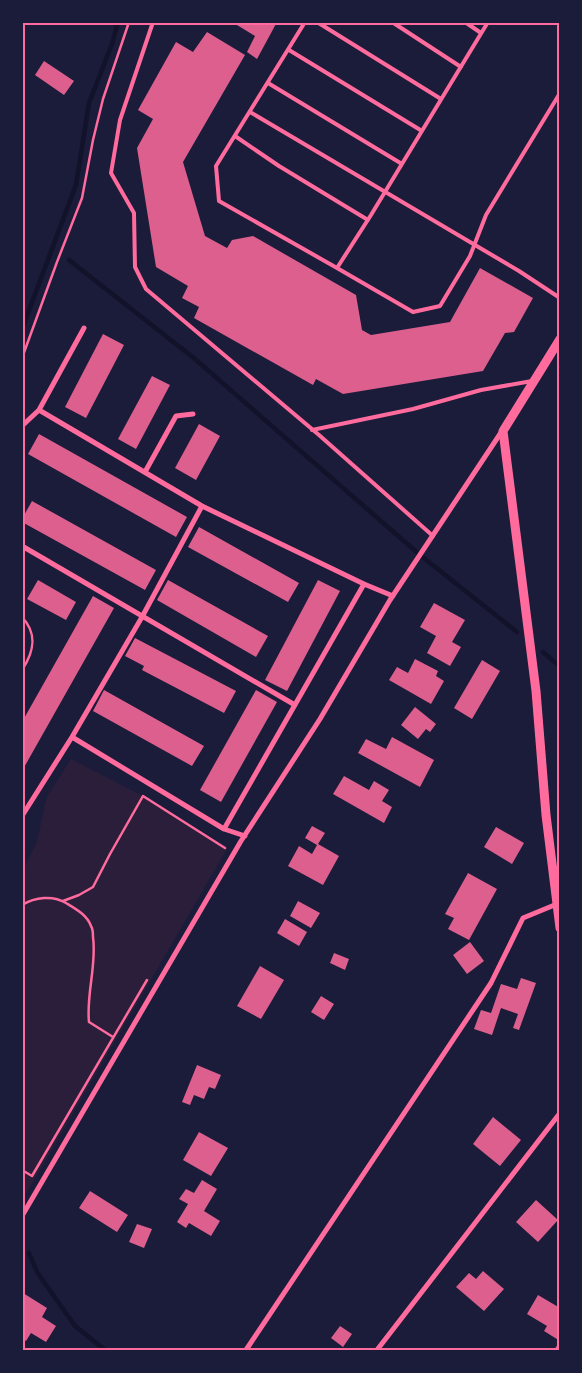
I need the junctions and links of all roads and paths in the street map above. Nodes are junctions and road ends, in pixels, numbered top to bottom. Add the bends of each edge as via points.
1 (129, 22) edge
2 (153, 22) edge
3 (305, 22) edge
4 (317, 22) edge
5 (392, 22) edge
6 (465, 22) edge
7 (488, 22) edge
8 (481, 33) junction
9 (289, 50) junction
10 (461, 67) junction
11 (268, 82) junction
12 (560, 93) edge
13 (441, 99) junction
14 (250, 112) junction
15 (422, 131) junction
16 (235, 136) junction
17 (402, 164) junction
18 (385, 192) junction
19 (368, 220) junction
20 (474, 245) junction
21 (337, 268) junction
22 (560, 298) edge
23 (84, 328) dead end
24 (560, 339) edge
25 (22, 358) edge
26 (534, 380) junction
27 (39, 410) junction
28 (193, 414) dead end
29 (22, 428) edge
30 (312, 430) junction
31 (503, 431) junction
32 (145, 472) junction
33 (202, 506) junction
34 (432, 536) junction
35 (22, 546) edge
36 (364, 584) junction
37 (393, 596) junction
38 (142, 616) junction
39 (22, 617) edge
40 (22, 670) edge
41 (295, 705) junction
42 (72, 737) junction
43 (22, 816) edge
44 (224, 830) junction
45 (245, 836) junction
46 (221, 856) dead end
47 (63, 901) junction
48 (557, 904) junction
49 (22, 905) edge
50 (560, 928) edge
51 (147, 980) dead end
52 (113, 1037) junction
53 (560, 1113) edge
54 (22, 1170) edge
55 (22, 1216) edge
56 (246, 1350) edge
57 (377, 1350) edge

1 - 25 path via 103,99 82,198
2 - 30 lane via 120,120 111,173 134,213 135,267 146,289
3 - 9 lane
4 - 13 lane
5 - 10 lane
6 - 8 lane
7 - 8 lane
8 - 10 lane
9 - 11 lane
9 - 15 lane
10 - 13 lane
11 - 14 lane
11 - 17 lane
12 - 20 lane via 486,215
13 - 15 lane
14 - 16 lane
14 - 18 lane
15 - 17 lane
16 - 19 lane
16 - 21 lane via 216,166 219,200
17 - 18 lane
18 - 19 lane
18 - 20 lane
19 - 21 lane
20 - 21 lane via 440,306 413,312
20 - 22 lane
23 - 27 street
24 - 26 street
26 - 30 lane
26 - 31 street
27 - 29 street
27 - 32 street
28 - 32 street via 176,416
30 - 34 lane
31 - 34 street
31 - 48 street via 536,691
32 - 33 street
33 - 36 street
33 - 38 street
34 - 37 street
35 - 38 street
36 - 37 street
36 - 41 street
37 - 45 street
38 - 41 street
38 - 42 street
39 - 40 path via 30,624 34,642
41 - 44 street
42 - 43 street
42 - 44 street
44 - 45 street
45 - 55 street
46 - 47 path via 226,848 143,796 93,887
47 - 49 path via 44,897
47 - 52 path via 80,911 92,926 95,947 88,1022
48 - 50 street
48 - 56 street via 523,918 490,983
51 - 52 path
52 - 54 path via 32,1176
53 - 57 street

